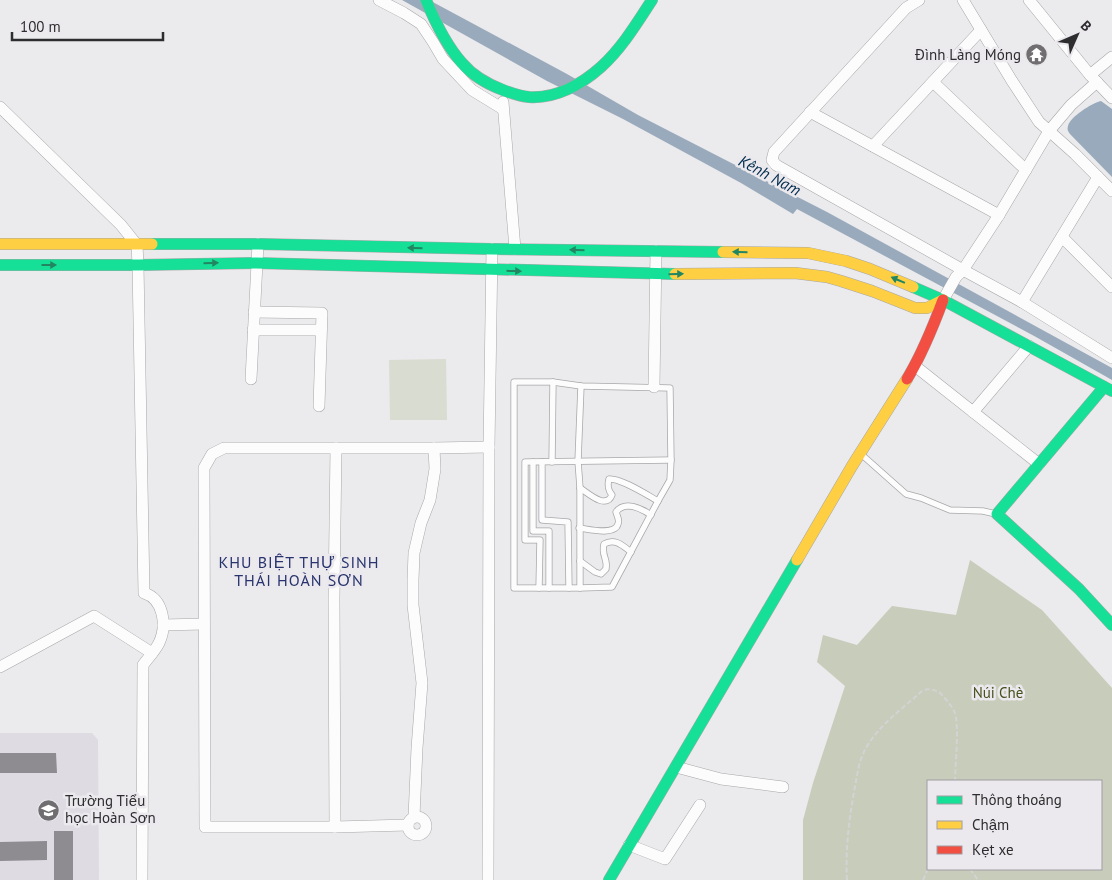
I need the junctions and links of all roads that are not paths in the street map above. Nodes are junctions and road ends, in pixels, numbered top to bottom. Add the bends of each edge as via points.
1 (379, 0) edge
2 (652, 0) edge
3 (919, 0) edge
4 (963, 0) edge
5 (1029, 0) edge
6 (428, 4) edge
7 (981, 30) junction
8 (1112, 57) edge
9 (1093, 79) junction
10 (933, 82) junction
11 (501, 90) junction
12 (1112, 98) edge
13 (0, 107) edge
14 (504, 109) junction
15 (810, 112) junction
16 (1049, 131) junction
17 (873, 146) junction
18 (1026, 170) junction
19 (1098, 177) junction
20 (1112, 191) edge
21 (999, 215) junction
22 (1062, 236) junction
23 (0, 244) edge
24 (137, 244) junction
25 (258, 244) junction
26 (492, 249) junction
27 (515, 249) junction
28 (656, 251) junction
29 (256, 263) junction
30 (0, 265) edge
31 (138, 265) junction
32 (492, 270) junction
33 (655, 274) junction
34 (960, 274) junction
35 (1112, 287) edge
36 (942, 300) junction
37 (1022, 302) junction
38 (254, 312) junction
39 (253, 330) junction
40 (320, 330) junction
41 (1029, 346) junction
42 (1112, 358) edge
43 (915, 366) junction
44 (251, 379) dead end
45 (553, 382) junction
46 (581, 386) junction
47 (654, 387) junction
48 (1108, 389) edge
49 (318, 406) dead end
50 (973, 412) junction
51 (489, 447) junction
52 (336, 448) junction
53 (434, 448) junction
54 (860, 453) junction
55 (672, 460) junction
56 (533, 462) junction
57 (542, 462) junction
58 (552, 462) junction
59 (578, 462) junction
60 (1040, 464) junction
61 (580, 488) junction
62 (658, 501) junction
63 (997, 514) junction
64 (651, 516) junction
65 (579, 528) junction
66 (631, 552) junction
67 (580, 561) junction
68 (539, 588) junction
69 (549, 588) junction
70 (569, 588) junction
71 (580, 588) junction
72 (204, 624) junction
73 (163, 625) junction
74 (1112, 625) edge
75 (152, 653) junction
76 (0, 667) edge
77 (676, 766) junction
78 (783, 787) dead end
79 (700, 805) dead end
80 (335, 827) junction
81 (629, 845) junction
82 (613, 879) edge
83 (142, 880) edge
84 (488, 880) edge

1 - 14 street via 421,24 443,59 472,90
2 - 11 main road via 617,50 591,75 575,85 543,96 528,97
3 - 15 street via 906,8
4 - 7 street
5 - 9 street
6 - 11 main road via 466,67
7 - 10 street
7 - 16 street via 1033,114
8 - 9 street
9 - 12 street
9 - 16 street
10 - 17 street
10 - 18 street
11 - 14 street
13 - 24 street
14 - 27 street
15 - 17 street
15 - 34 street via 774,152 772,160 776,165
16 - 18 street
16 - 19 street
17 - 21 street
18 - 21 street
19 - 20 street
19 - 22 street
21 - 34 street
22 - 35 street
22 - 37 street
23 - 24 main road
24 - 25 main road
24 - 31 street
26 -> 25 main road
25 - 29 street
26 - 27 main road
26 - 32 street
28 -> 27 main road
28 - 33 street
36 -> 28 main road via 870,269 826,256
31 -> 29 main road
29 - 32 main road
29 - 38 street
30 -> 31 main road
31 - 73 street via 144,593 155,599 162,610
32 -> 33 main road
32 - 51 street
33 -> 36 main road via 795,273 841,281 915,308 927,308
33 - 47 street
34 - 36 street
34 - 37 street
36 - 41 main road
36 - 43 main road
37 - 42 street
38 - 39 street
38 - 40 street via 322,313
39 - 40 street
39 - 44 street
40 - 49 street
41 - 48 main road
41 - 50 street
43 - 50 street
43 - 54 main road
45 - 46 lane
45 - 58 lane
45 - 68 lane via 514,382 514,588
46 - 47 lane
46 - 59 lane
47 - 55 lane via 670,388
48 - 60 main road
50 - 60 street
51 - 53 street
51 - 84 street
52 - 53 street
52 - 72 street via 224,448 212,454 204,468
52 - 80 street
53 - 80 street via 435,469 430,500 414,553 413,605 422,683 411,821
54 - 63 lane via 906,494 950,510
54 - 77 main road
55 - 59 lane
55 - 62 lane via 670,480
56 - 57 lane
56 - 68 lane via 525,462 525,540 540,540
56 - 69 lane via 533,530 549,531
57 - 58 lane
57 - 70 lane via 542,520 568,522
58 - 59 lane
59 - 61 lane
60 - 63 main road
61 - 62 lane via 608,502 612,495 609,479 614,479
61 - 65 lane
62 - 64 lane
63 - 74 main road via 1079,589
64 - 65 lane via 641,508 622,507 616,512 619,524 613,530
64 - 66 lane
65 - 67 lane
66 - 67 lane via 615,541 604,544 602,551 607,564 601,574
66 - 71 lane via 612,587
67 - 71 lane
68 - 69 lane
69 - 70 lane
70 - 71 lane
72 - 73 street
72 - 80 street via 205,827
73 - 75 street
75 - 76 street via 94,616
75 - 83 street via 143,665
77 - 78 street via 720,779
77 - 81 main road
79 - 81 street via 665,859
81 - 82 main road

